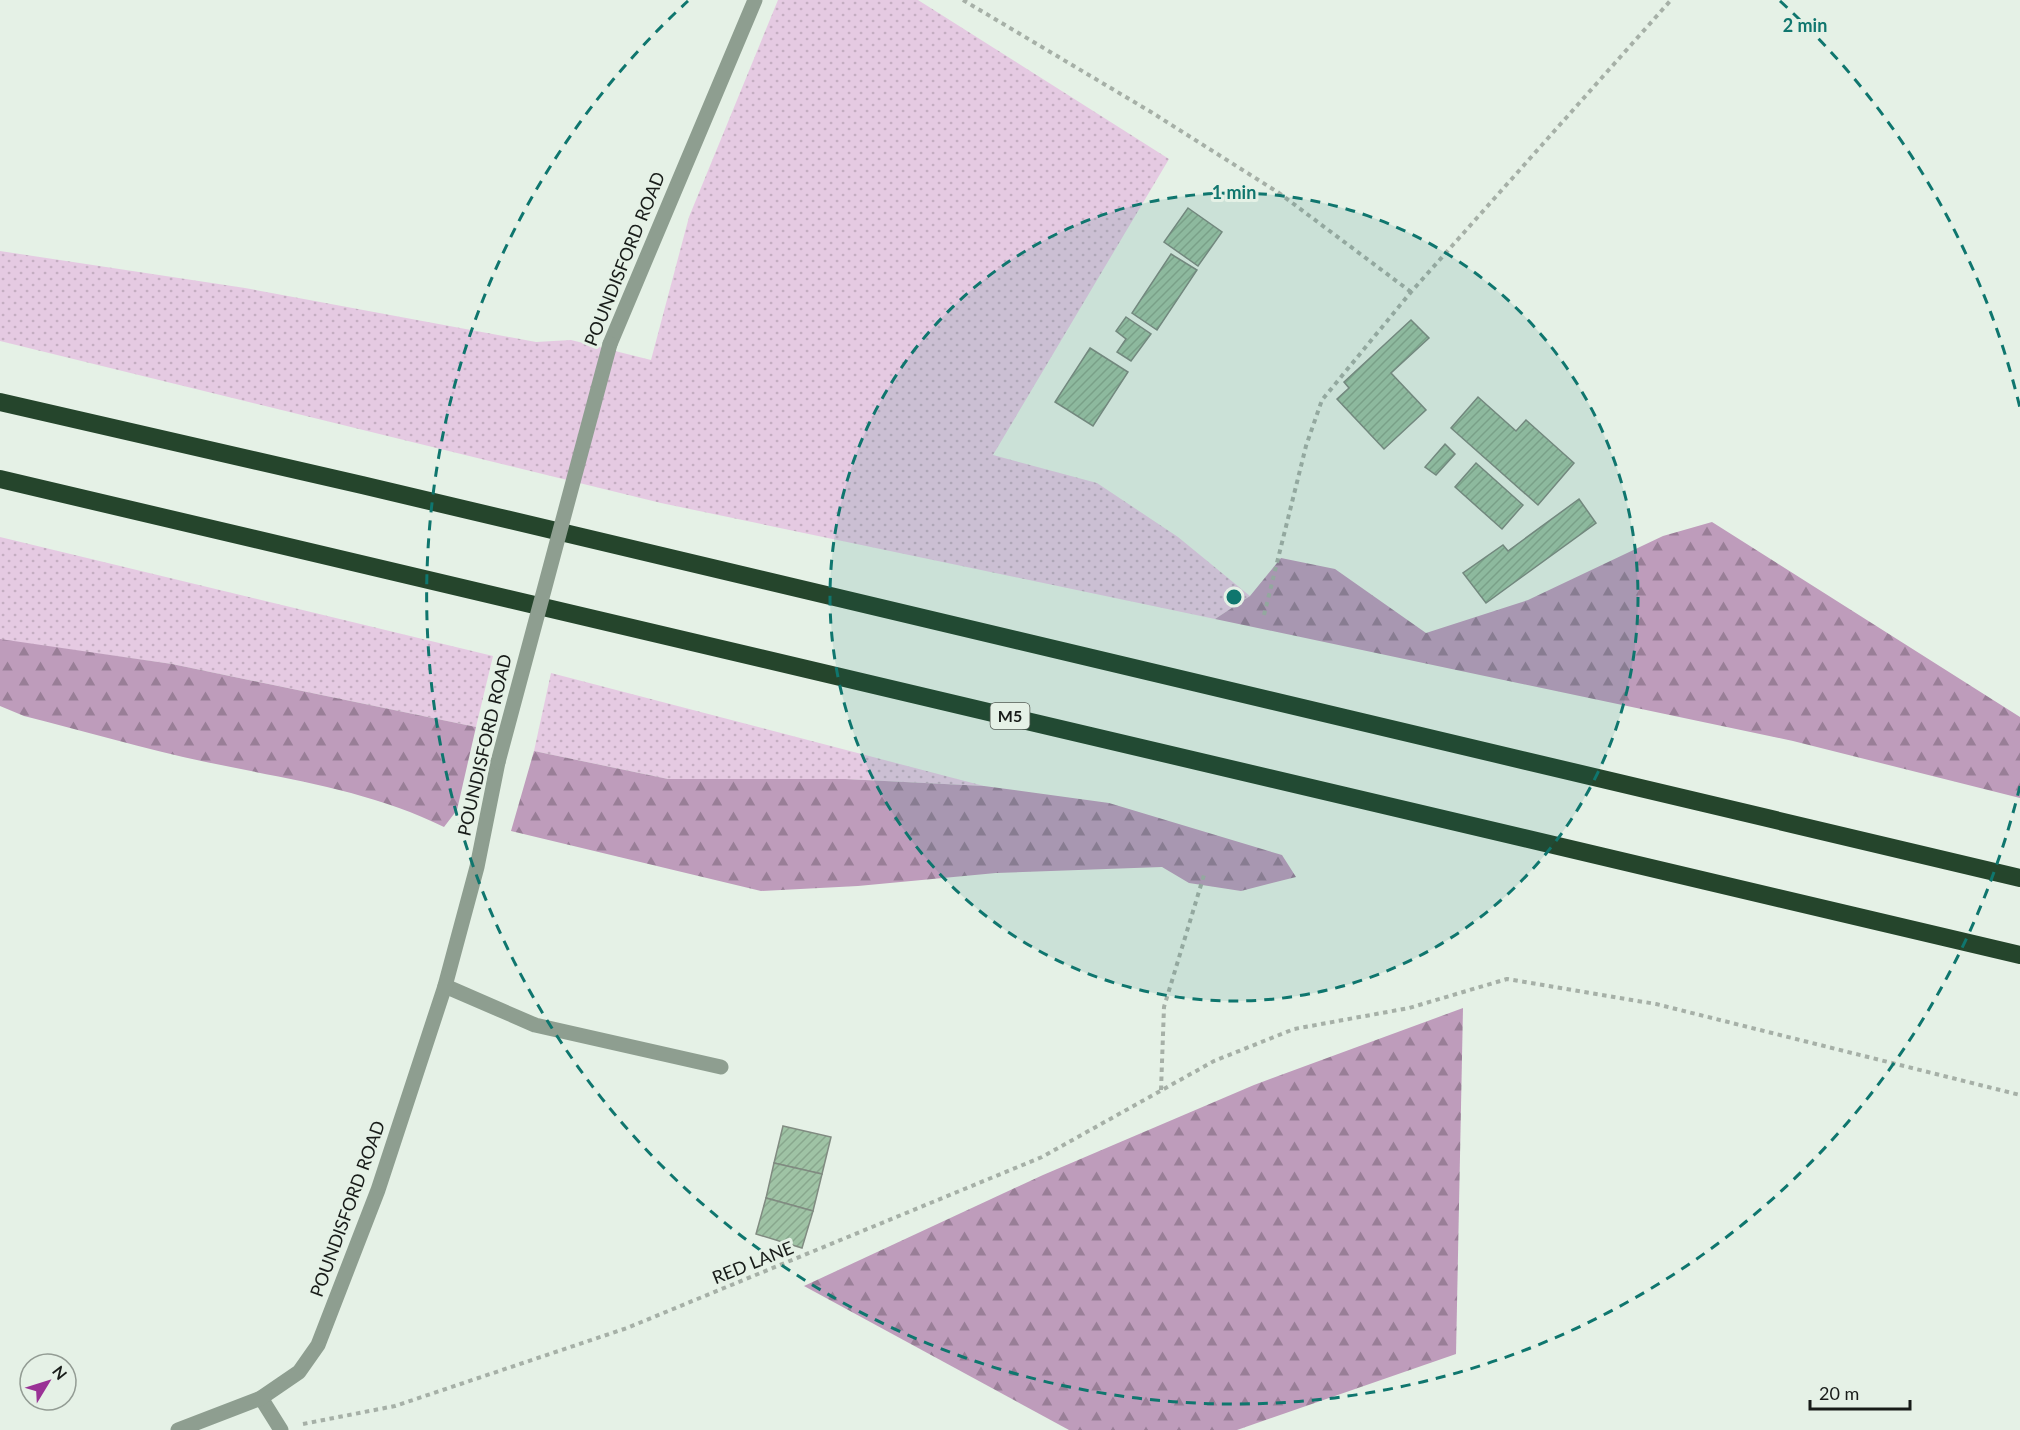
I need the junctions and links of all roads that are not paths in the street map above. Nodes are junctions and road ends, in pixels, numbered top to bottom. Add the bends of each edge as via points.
1 (755, 0) edge
2 (0, 402) edge
3 (0, 478) edge
4 (2020, 878) edge
5 (2020, 956) edge
6 (445, 986) junction
7 (721, 1067) dead end
8 (261, 1398) junction
9 (280, 1429) edge
10 (178, 1430) edge

1 - 6 street, POUNDISFORD ROAD, bridge via 610,344 498,762 477,867
2 - 4 highway via 408,495
3 - 5 highway, M5
6 - 7 street via 535,1025
6 - 8 street, POUNDISFORD ROAD via 378,1190 318,1345 299,1372
8 - 9 street
8 - 10 street, POUNDISFORD ROAD

